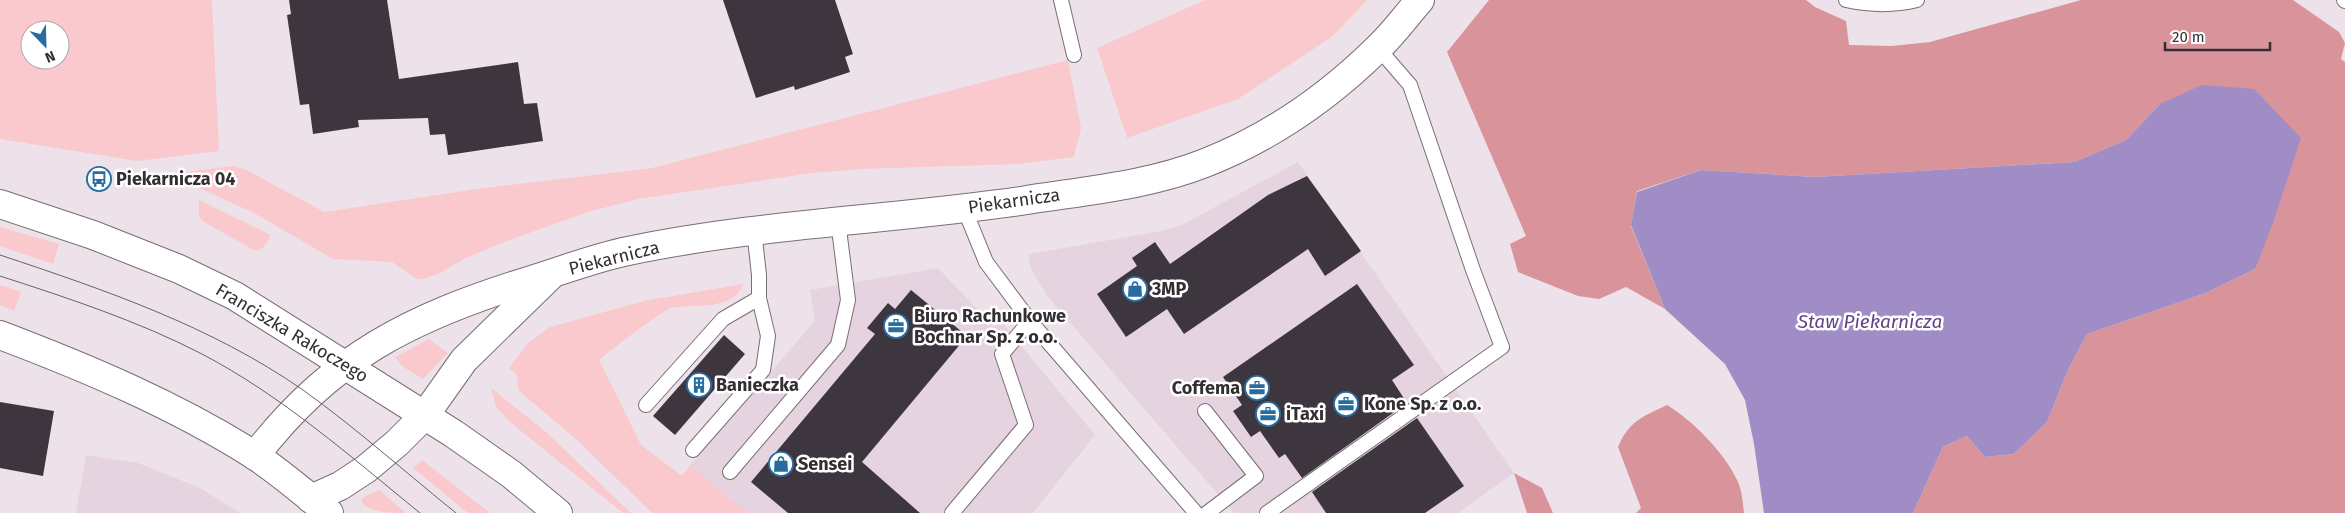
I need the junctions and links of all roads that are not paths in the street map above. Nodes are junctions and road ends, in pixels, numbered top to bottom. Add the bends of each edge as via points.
1 (1061, 0) edge
2 (1420, 0) edge
3 (1846, 0) edge
4 (1916, 0) edge
5 (1378, 48) junction
6 (1074, 55) dead end
7 (0, 204) edge
8 (964, 208) junction
9 (838, 221) junction
10 (754, 230) junction
11 (553, 273) junction
12 (759, 298) junction
13 (1030, 321) junction
14 (0, 335) edge
15 (345, 364) junction
16 (646, 405) dead end
17 (1205, 411) dead end
18 (425, 415) junction
19 (693, 450) dead end
20 (255, 456) junction
21 (730, 472) dead end
22 (320, 506) edge
23 (558, 513) edge
24 (952, 513) edge
25 (1196, 513) edge
26 (1207, 513) edge
27 (1267, 513) edge

1 - 6 lane
2 - 5 street, Piekarnicza
3 - 4 lane via 1865,4 1903,4
5 - 8 street, Piekarnicza via 1296,115 1202,164 1159,178 1106,188
5 - 27 lane via 1410,85 1502,347
7 - 15 street, Franciszka Rakoczego via 93,235 179,269 235,296
8 - 9 street, Piekarnicza
8 - 13 lane via 986,262
9 - 10 street, Piekarnicza
9 - 21 lane via 848,300 838,345
10 - 11 street, Piekarnicza via 626,252
10 - 12 lane
11 - 15 street, Piekarnicza via 472,298 417,321
11 - 18 street, Piekarnicza via 464,360
12 - 16 lane via 723,319
12 - 19 lane via 768,336 762,370
13 - 24 lane via 1002,354 1026,425
13 - 25 lane
14 - 20 street via 129,388
15 - 18 street, Franciszka Rakoczego
15 - 20 street, Piekarnicza via 291,411
17 - 26 lane via 1256,476
18 - 22 street, Piekarnicza
18 - 23 street, Franciszka Rakoczego via 511,474
20 - 22 street

